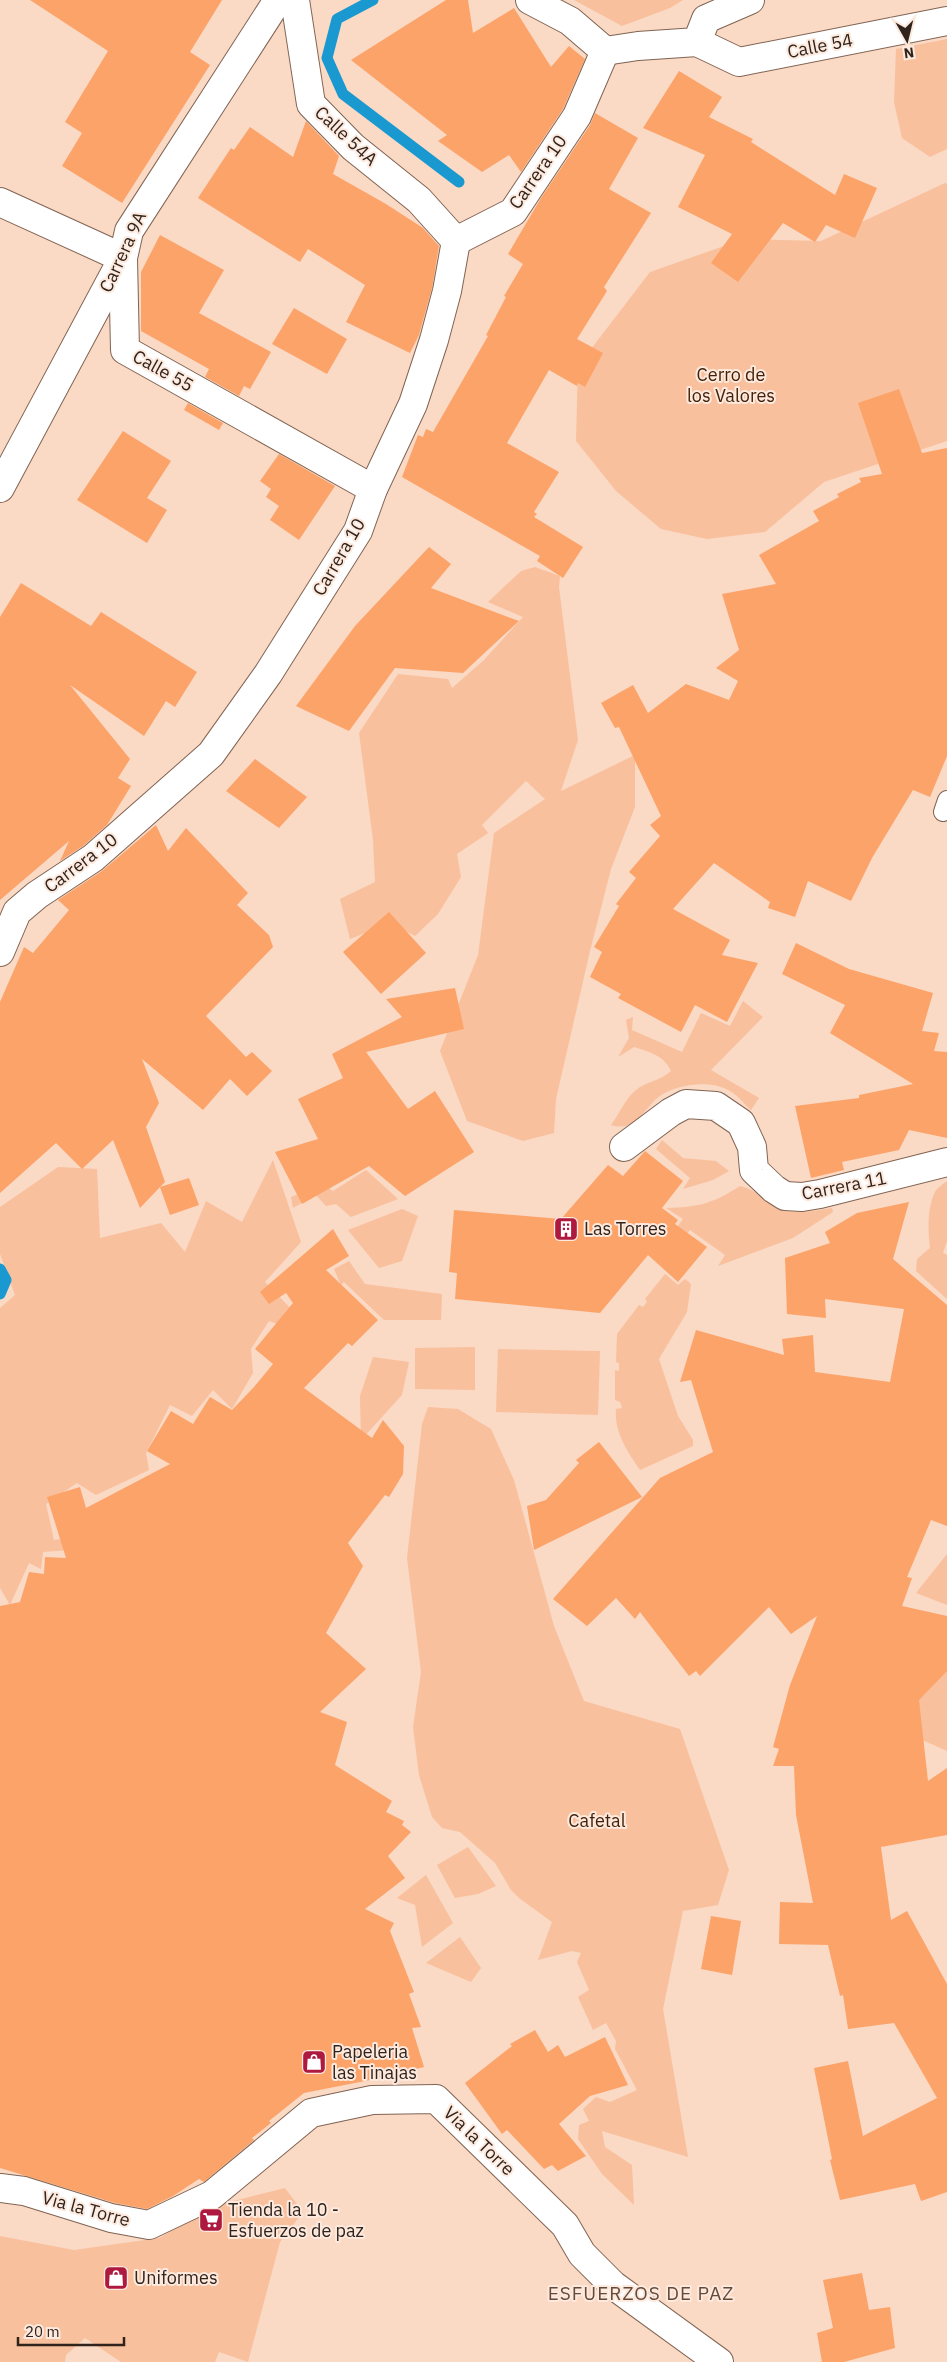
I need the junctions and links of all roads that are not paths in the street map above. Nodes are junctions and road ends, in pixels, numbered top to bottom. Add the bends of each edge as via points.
1 (278, 0) edge
2 (295, 0) edge
3 (530, 0) edge
4 (750, 0) edge
5 (704, 20) edge
6 (947, 21) edge
7 (605, 51) junction
8 (0, 202) edge
9 (456, 241) junction
10 (124, 258) junction
11 (0, 488) edge
12 (373, 489) junction
13 (0, 952) edge
14 (624, 1147) dead end
15 (947, 1162) edge
16 (0, 2188) edge
17 (719, 2362) edge

1 - 10 street, Carrera 9A via 129,231
2 - 9 street, Calle 54A via 311,104 353,147 419,200
3 - 7 street via 570,20
4 - 5 street
5 - 6 street, Calle 54 via 739,62
5 - 7 street via 638,46
7 - 9 street, Carrera 10 via 577,116 513,212
8 - 10 street
9 - 12 street, Carrera 10 via 447,291 413,404
10 - 11 street, Carrera 9A
10 - 12 street, Calle 55 via 125,350
12 - 13 street, Carrera 10 via 358,531 268,674 210,754 93,858 17,912
14 - 15 street, Carrera 11 via 671,1112 686,1104 700,1104 716,1106 741,1123 752,1147 754,1170 785,1196 820,1194
16 - 17 street, Via la Torre via 24,2191 111,2218 149,2225 212,2195 311,2113 372,2100 436,2100 566,2225 582,2254 613,2285

